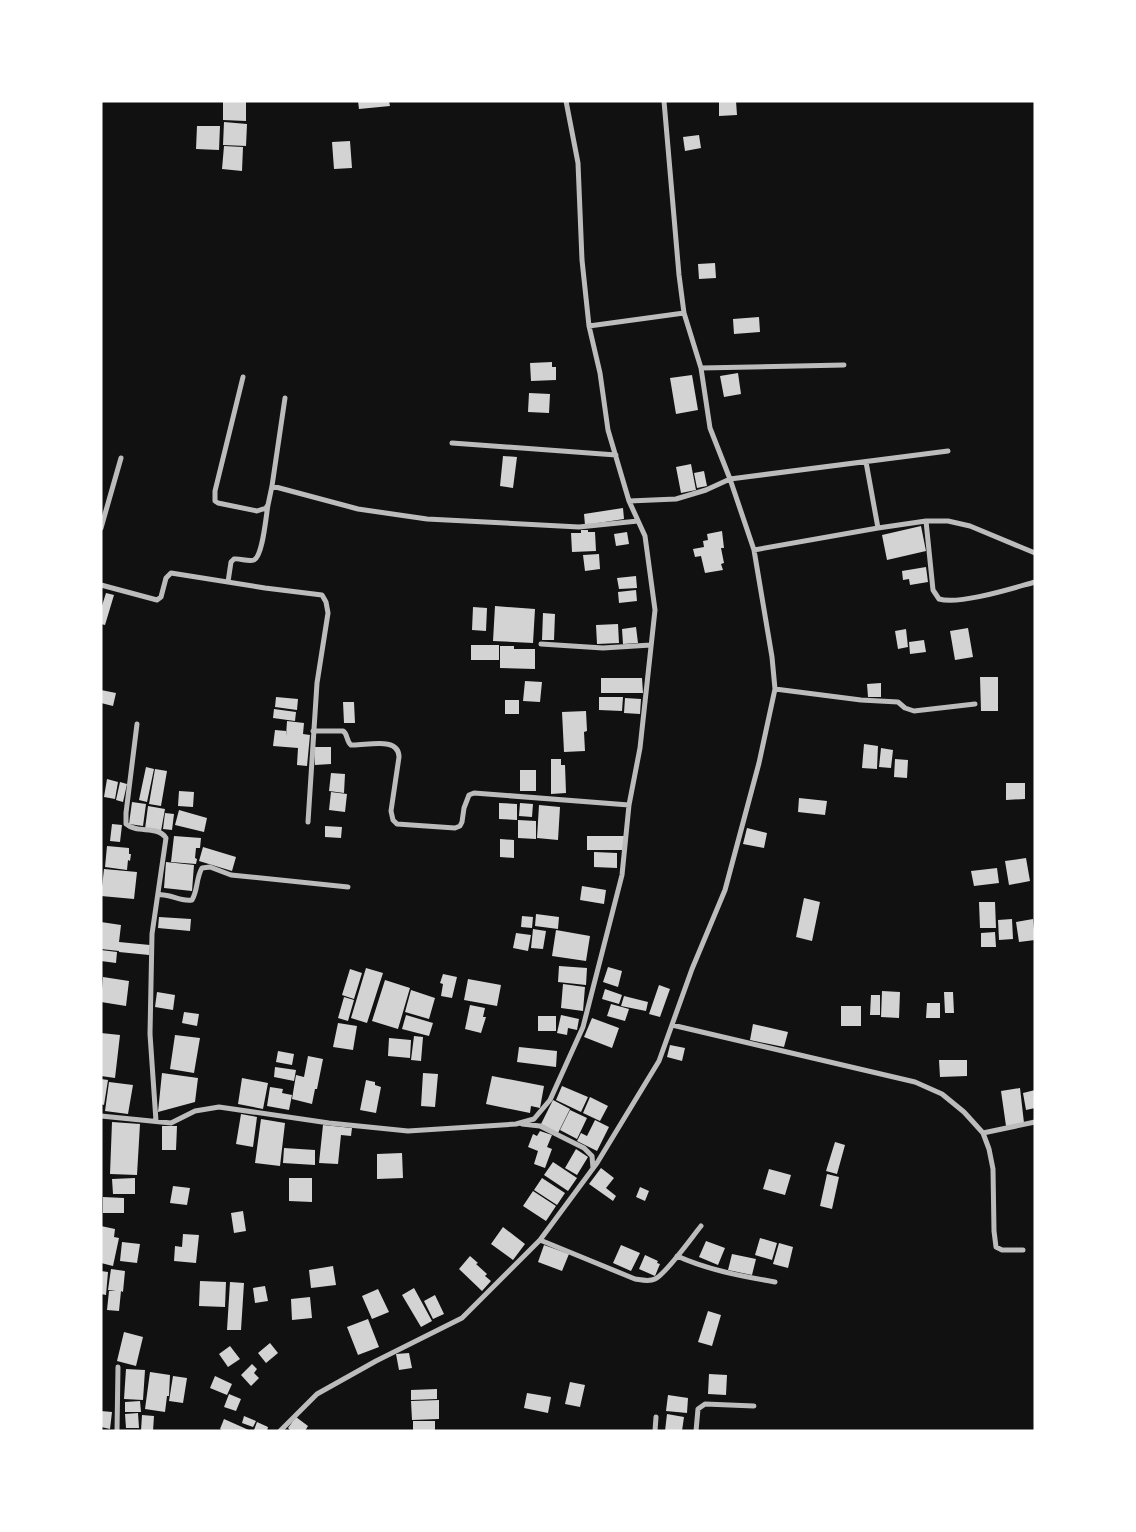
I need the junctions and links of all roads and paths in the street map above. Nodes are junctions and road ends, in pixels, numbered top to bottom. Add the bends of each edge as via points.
1 (566, 101) edge
2 (664, 101) edge
3 (684, 313) junction
4 (589, 326) junction
5 (844, 365) dead end
6 (701, 368) junction
7 (243, 377) dead end
8 (285, 398) dead end
9 (452, 443) dead end
10 (948, 451) dead end
11 (616, 456) junction
12 (121, 458) dead end
13 (866, 462) junction
14 (730, 479) junction
15 (272, 486) junction
16 (629, 501) junction
17 (268, 505) junction
18 (926, 521) junction
19 (638, 522) junction
20 (101, 528) edge
21 (878, 528) junction
22 (754, 550) junction
23 (1035, 554) edge
24 (228, 582) junction
25 (1035, 582) edge
26 (101, 585) edge
27 (541, 644) dead end
28 (652, 645) junction
29 (775, 689) junction
30 (975, 704) dead end
31 (137, 724) dead end
32 (313, 731) junction
33 (629, 805) junction
34 (308, 822) dead end
35 (348, 887) dead end
36 (158, 895) junction
37 (672, 1025) junction
38 (101, 1116) edge
39 (156, 1121) junction
40 (1035, 1122) edge
41 (516, 1124) junction
42 (982, 1133) junction
43 (593, 1169) junction
44 (701, 1226) dead end
45 (540, 1240) junction
46 (1023, 1250) dead end
47 (676, 1256) junction
48 (775, 1282) dead end
49 (118, 1367) dead end
50 (754, 1406) dead end
51 (656, 1416) dead end
52 (117, 1431) edge
53 (280, 1431) edge
54 (655, 1431) edge
55 (696, 1431) edge

1 - 4 street via 578,163 582,260
2 - 3 street
3 - 4 street
3 - 6 street
4 - 11 street via 608,430
5 - 6 street
6 - 14 street via 710,428
7 - 17 street via 215,501 258,511
8 - 15 street
9 - 11 street
10 - 13 street
11 - 16 street
12 - 20 street
13 - 14 street
13 - 21 street
14 - 16 street via 676,499
14 - 22 street
15 - 17 street
15 - 19 street via 358,509 427,519 579,527
16 - 19 street
17 - 24 street via 256,558 234,559
18 - 21 street
18 - 23 street via 970,526
18 - 25 street via 933,590 939,599 954,600
19 - 28 street via 645,536 655,610
21 - 22 street
22 - 29 street
24 - 26 street via 171,573 157,600
24 - 32 street via 322,595 326,602 328,613
27 - 28 street via 603,648
28 - 33 street via 640,748
29 - 30 street via 898,702 914,711
29 - 37 street via 725,890
31 - 36 street via 126,824 162,833 166,838
32 - 33 street via 343,730 351,745 390,744 396,747 399,757 391,811 397,824 460,826 469,795 474,793
32 - 34 street
33 - 41 street via 622,875 583,1027 550,1100 534,1119
35 - 36 street via 231,875 210,867 202,868 192,900
36 - 39 street via 152,934 150,1034
37 - 42 street via 914,1082 942,1094
37 - 43 street via 659,1060
38 - 39 street
39 - 41 street via 171,1123 195,1111 219,1107 408,1131
40 - 42 street
41 - 43 street via 540,1126 584,1148 592,1156
42 - 46 street via 994,1169 996,1247
43 - 45 street
44 - 47 street
45 - 47 street via 646,1281 660,1275
45 - 53 street via 462,1318 316,1394
47 - 48 street via 720,1272
49 - 52 street
50 - 55 street via 700,1406
51 - 54 street

